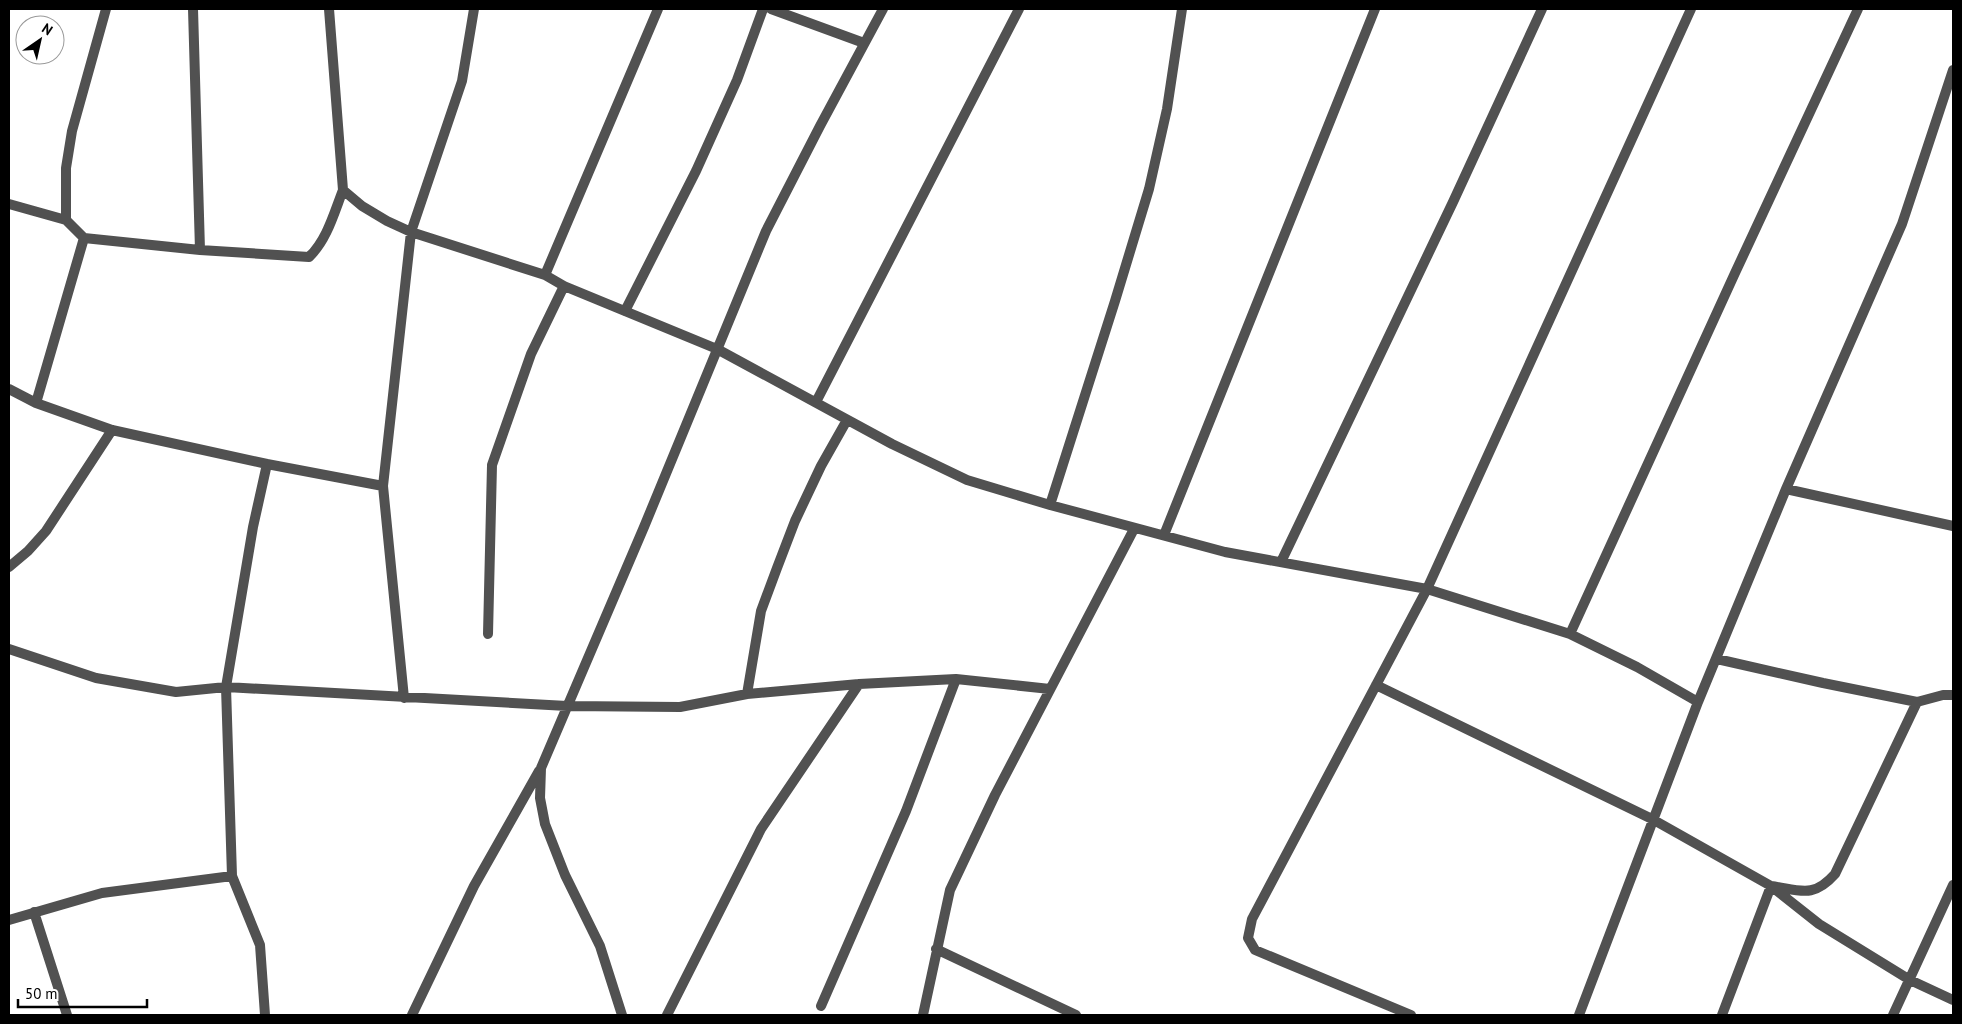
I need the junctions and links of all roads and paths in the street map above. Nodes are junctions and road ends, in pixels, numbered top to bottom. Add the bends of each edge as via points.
1 (106, 9) edge
2 (193, 9) edge
3 (329, 9) edge
4 (474, 9) edge
5 (658, 9) edge
6 (763, 9) edge
7 (771, 9) edge
8 (883, 9) edge
9 (1019, 9) edge
10 (1182, 9) edge
11 (1375, 9) edge
12 (1542, 9) edge
13 (1691, 9) edge
14 (1858, 9) edge
15 (864, 43) junction
16 (1953, 70) edge
17 (344, 190) junction
18 (9, 204) edge
19 (66, 220) junction
20 (410, 232) junction
21 (84, 238) junction
22 (200, 250) junction
23 (545, 274) junction
24 (564, 286) junction
25 (625, 311) junction
26 (717, 349) junction
27 (9, 389) edge
28 (816, 402) junction
29 (36, 403) junction
30 (847, 420) junction
31 (112, 430) junction
32 (267, 464) junction
33 (383, 486) junction
34 (1786, 489) junction
35 (1050, 505) junction
36 (1953, 526) edge
37 (1134, 529) junction
38 (1164, 535) junction
39 (1281, 562) junction
40 (9, 566) edge
41 (1427, 589) junction
42 (488, 634) dead end
43 (1570, 634) junction
44 (9, 649) edge
45 (1717, 659) junction
46 (956, 679) junction
47 (859, 684) junction
48 (1376, 685) junction
49 (226, 687) junction
50 (1050, 689) junction
51 (747, 694) junction
52 (1953, 695) edge
53 (404, 698) junction
54 (1698, 702) junction
55 (1918, 702) junction
56 (567, 706) junction
57 (541, 768) junction
58 (1652, 819) junction
59 (232, 876) junction
60 (1953, 885) edge
61 (1771, 886) junction
62 (34, 912) junction
63 (9, 920) edge
64 (936, 949) junction
65 (1910, 980) junction
66 (1953, 1000) edge
67 (821, 1006) dead end
68 (67, 1015) edge
69 (265, 1015) edge
70 (412, 1015) edge
71 (622, 1015) edge
72 (667, 1015) edge
73 (923, 1015) edge
74 (1076, 1015) edge
75 (1411, 1015) edge
76 (1578, 1015) edge
77 (1722, 1015) edge
78 (1893, 1015) edge

1 - 19 street via 72,131 66,168
2 - 22 street
3 - 17 street
4 - 20 street via 462,81
5 - 23 street
6 - 25 street via 738,80
7 - 15 street
8 - 15 street
9 - 28 street
10 - 35 street via 1168,110 1149,189
11 - 38 street
12 - 39 street
13 - 41 street
14 - 43 street
15 - 26 street via 766,231
16 - 34 street via 1902,224
17 - 20 street via 362,206
17 - 22 street via 318,249 309,257
18 - 19 street
19 - 21 street
20 - 23 street
20 - 33 street
21 - 22 street
21 - 29 street
23 - 24 street
24 - 25 street
24 - 42 street via 531,354 492,465
25 - 26 street
26 - 28 street
26 - 56 street
27 - 29 street
28 - 30 street
29 - 31 street
30 - 35 street via 966,480
30 - 51 street via 795,521 761,611
31 - 32 street
31 - 40 street via 46,531
32 - 33 street
32 - 49 street
33 - 53 street
34 - 36 street
34 - 45 street
35 - 37 street
37 - 38 street
37 - 50 street
38 - 39 street via 1225,552
39 - 41 street
41 - 43 street
41 - 48 street
43 - 54 street
44 - 49 street via 105,680 176,692
45 - 54 street
45 - 55 street
46 - 47 street
46 - 50 street
46 - 67 street via 906,811
47 - 51 street
47 - 72 street via 761,829
48 - 58 street
48 - 75 street via 1252,919 1248,938 1255,950
49 - 53 street
49 - 59 street
50 - 64 street via 994,795 950,890
51 - 56 street via 680,707
52 - 55 street
53 - 56 street
54 - 58 street
55 - 61 street via 1835,874 1824,886 1810,892
56 - 57 street
57 - 70 street via 474,886
57 - 71 street via 540,798 545,824 565,875 600,946
58 - 61 street
58 - 76 street
59 - 62 street via 102,893
59 - 69 street via 260,945
60 - 65 street
61 - 65 street via 1819,924
61 - 77 street
62 - 63 street
62 - 68 street
64 - 73 street
64 - 74 street
65 - 66 street
65 - 78 street

